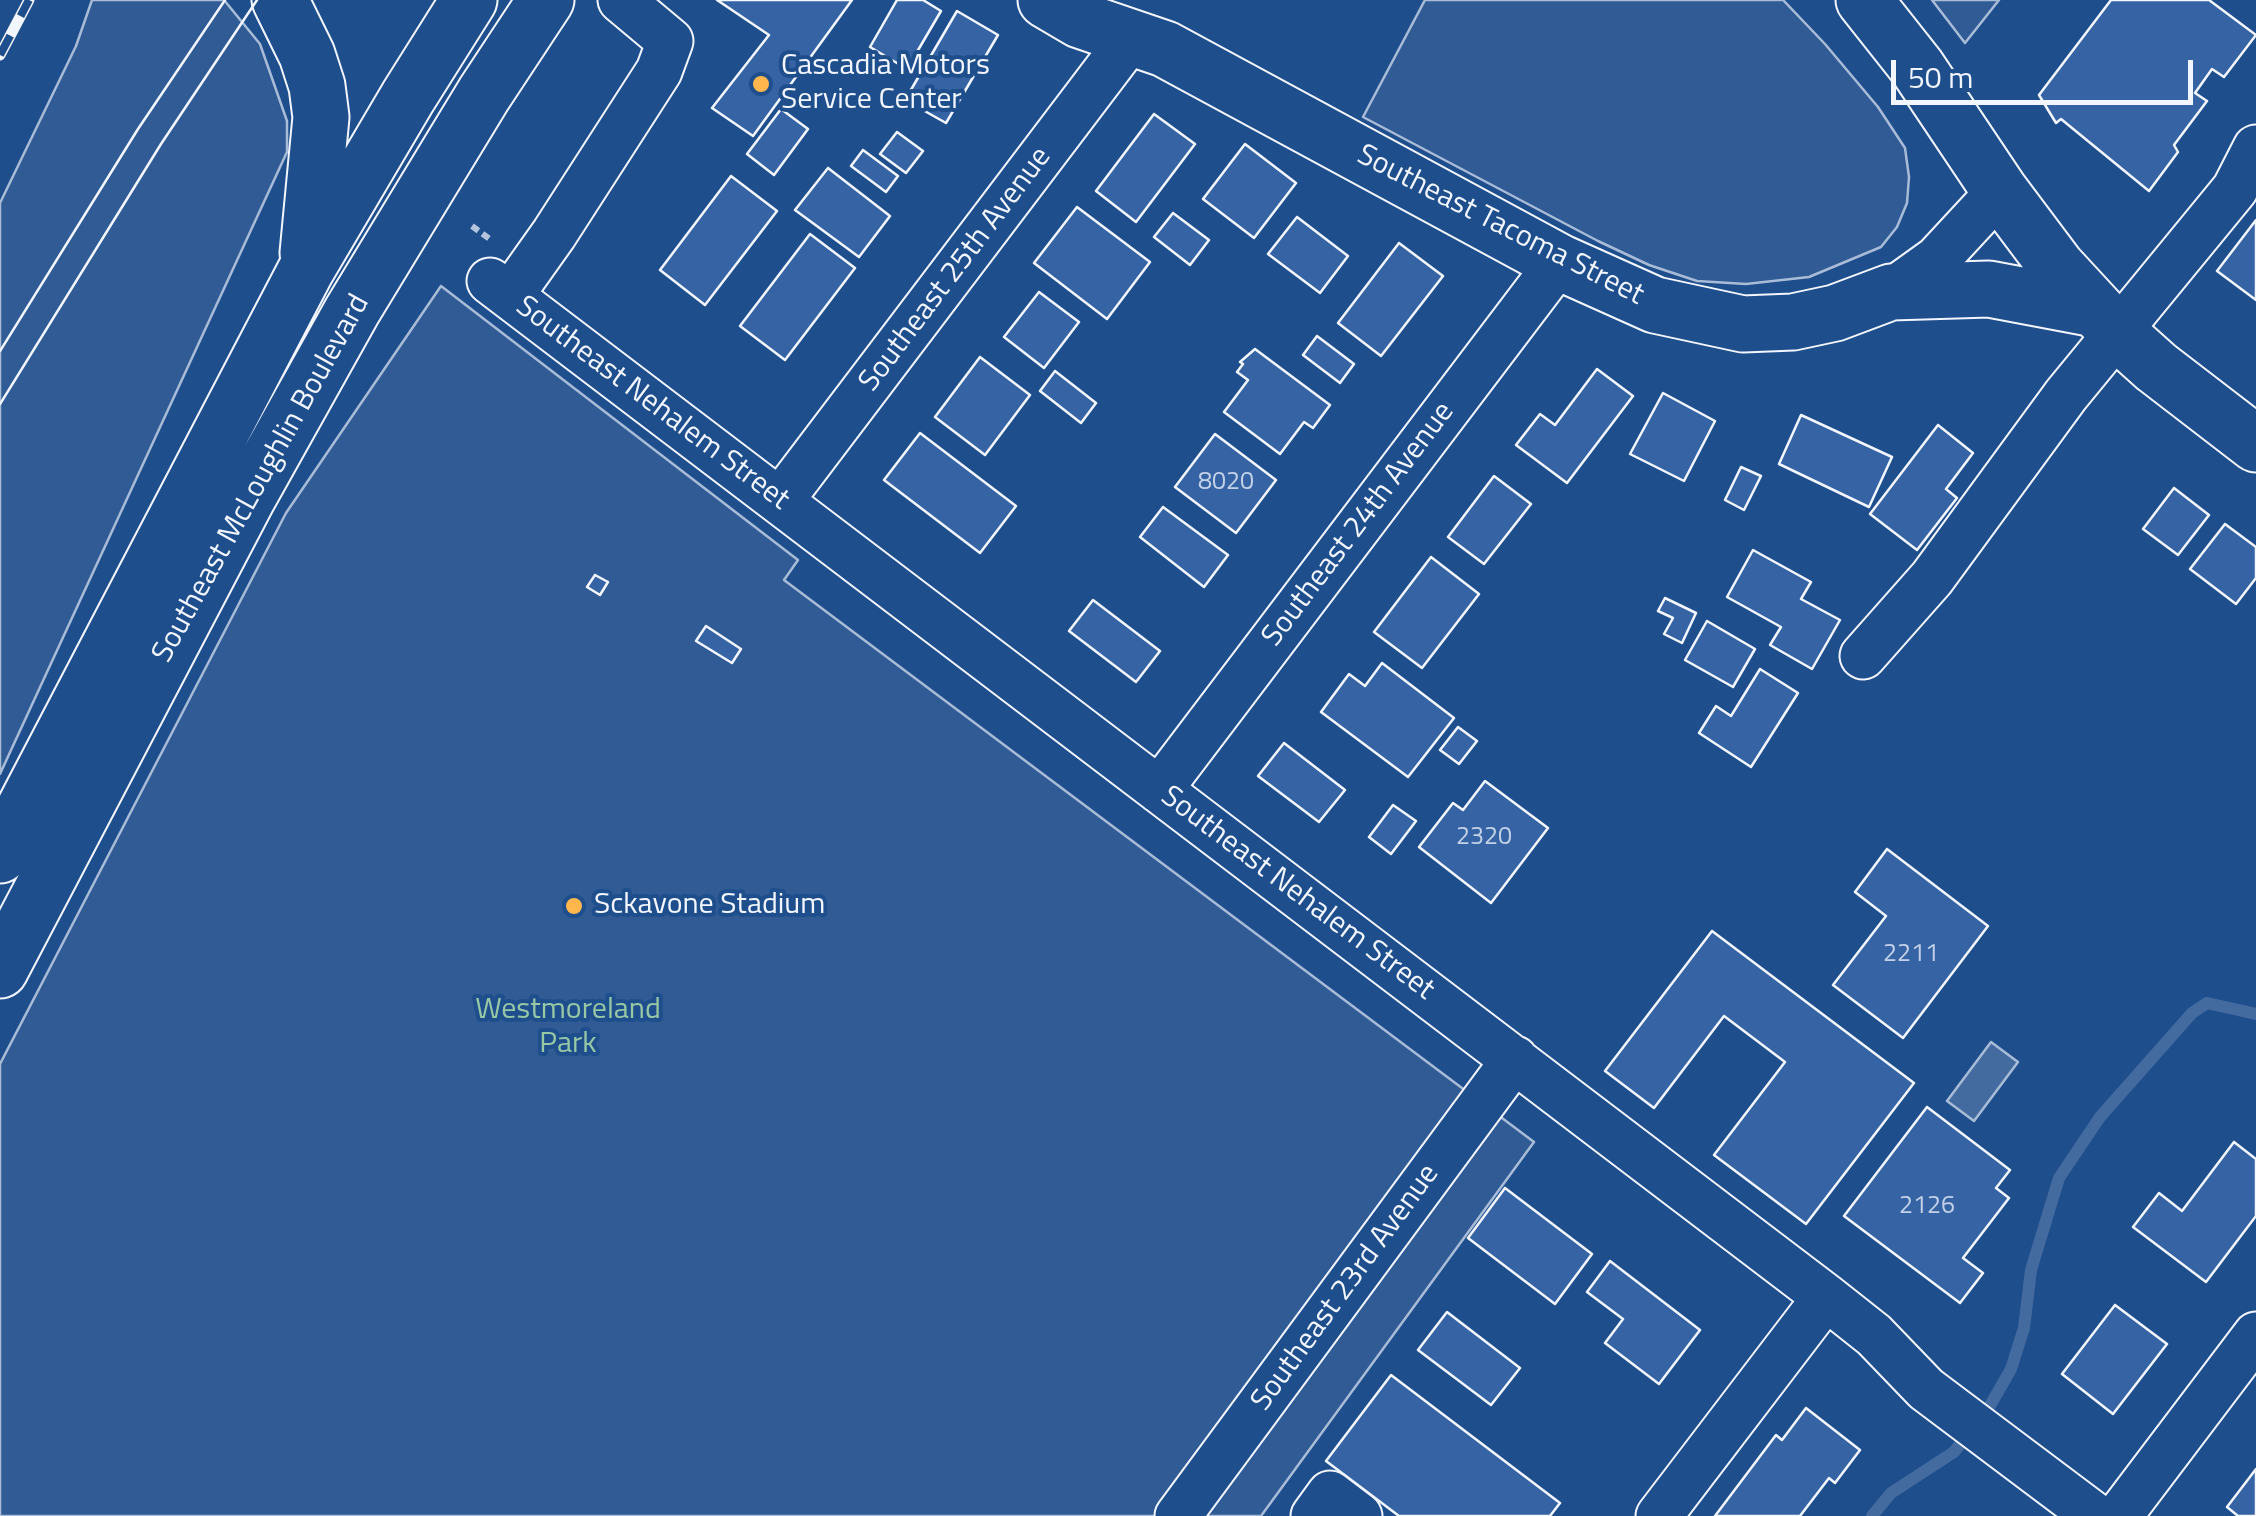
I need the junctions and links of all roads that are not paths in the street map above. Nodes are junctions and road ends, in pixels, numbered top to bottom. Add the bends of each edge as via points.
1 (280, 0) edge
2 (469, 0) edge
3 (546, 0) edge
4 (621, 0) edge
5 (1046, 0) edge
6 (1864, 0) edge
7 (1132, 38) junction
8 (2256, 148) edge
9 (2000, 191) junction
10 (1559, 262) junction
11 (306, 270) junction
12 (1891, 292) junction
13 (2106, 321) junction
14 (2256, 444) edge
15 (780, 501) junction
16 (1863, 656) dead end
17 (1159, 790) junction
18 (0, 855) edge
19 (0, 970) edge
20 (1515, 1059) junction
21 (1826, 1297) junction
22 (2256, 1335) edge
23 (1178, 1516) edge
24 (1314, 1516) edge
25 (1359, 1516) edge
26 (1658, 1516) edge
27 (2095, 1516) edge
28 (2119, 1516) edge

1 - 11 main road via 308,55 321,118
2 - 11 main road, Southeast McLoughlin Boulevard
3 - 19 main road, Southeast McLoughlin Boulevard via 352,311
4 - 15 street, Southeast Nehalem Street via 670,42 659,72 554,234 500,288
5 - 7 main road, Southeast Tacoma Street
6 - 9 main road
7 - 10 main road, Southeast Tacoma Street via 1166,49
7 - 15 street, Southeast 25th Avenue
8 - 13 street via 2235,189
9 - 12 street, Southeast Tacoma Street via 1936,259
9 - 13 main road
10 - 12 main road, Southeast Tacoma Street via 1655,305 1743,324 1835,313
10 - 17 street, Southeast 24th Avenue
11 - 18 main road, Southeast McLoughlin Boulevard
12 - 13 main road via 2002,289
13 - 14 main road
13 - 16 street via 2066,394 1932,578
15 - 17 street, Southeast Nehalem Street
17 - 20 street, Southeast Nehalem Street
20 - 21 street, Southeast Nehalem Street
20 - 23 street, Southeast 23rd Avenue
21 - 26 street
21 - 27 street, Southeast Nehalem Street via 1926,1389
22 - 28 street
24 - 25 street via 1330,1494

